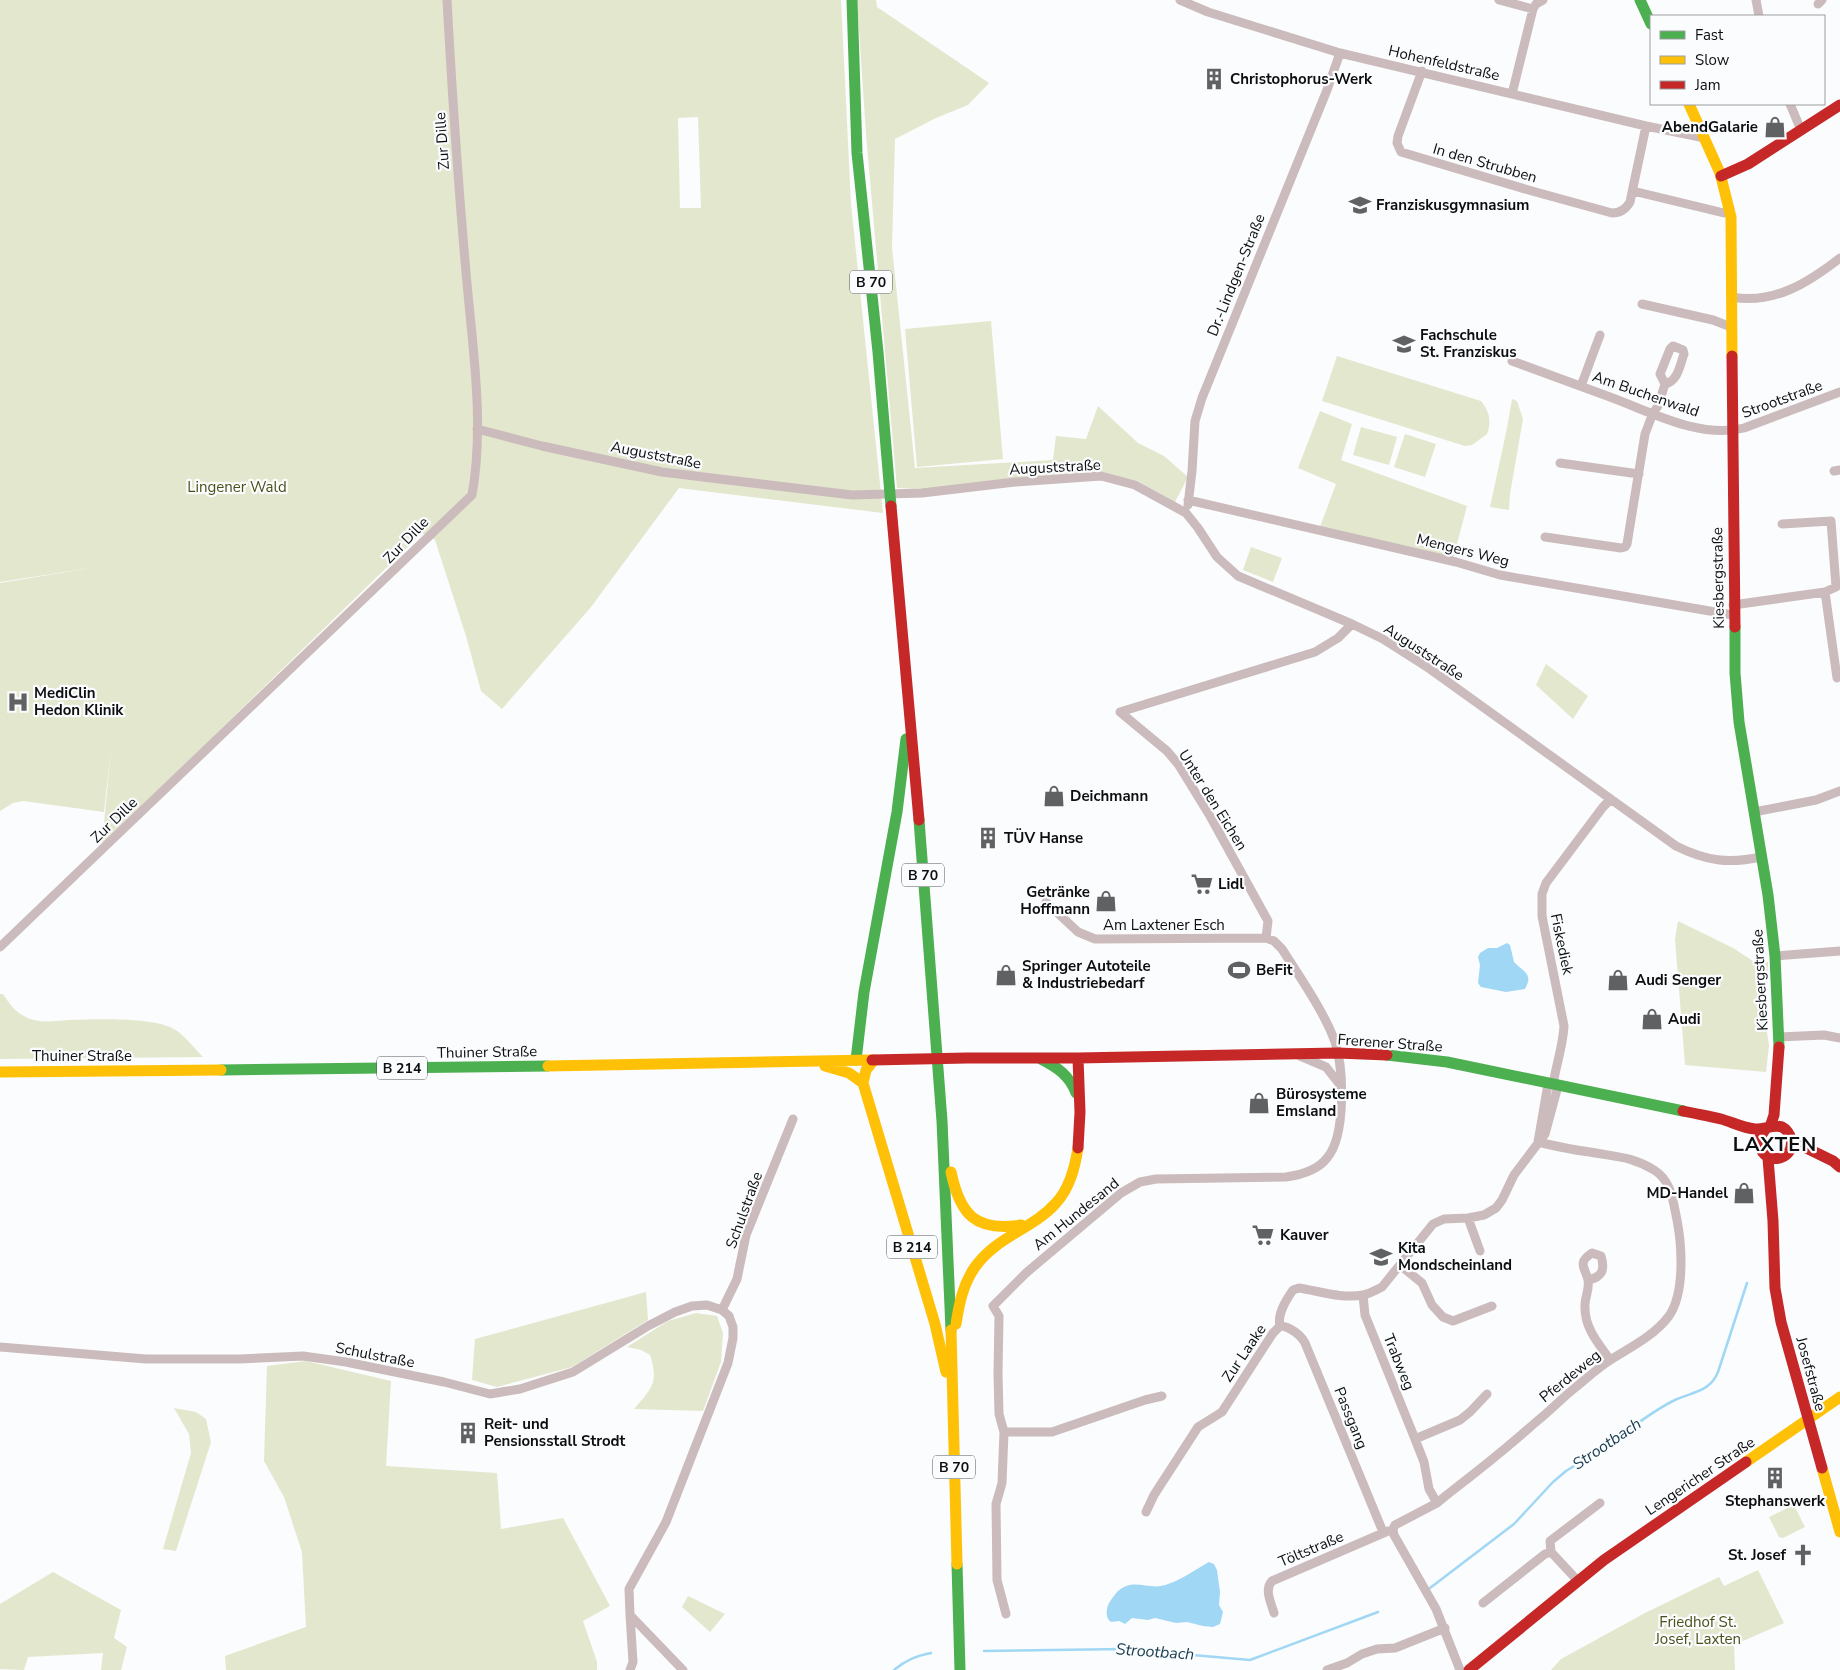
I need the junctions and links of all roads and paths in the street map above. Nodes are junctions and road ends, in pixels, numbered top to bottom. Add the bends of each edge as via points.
1 (447, 0) edge
2 (852, 0) edge
3 (1180, 0) edge
4 (1499, 0) edge
5 (1543, 0) edge
6 (1640, 0) edge
7 (1756, 0) edge
8 (1533, 9) junction
9 (1759, 15) edge
10 (1650, 22) edge
11 (1340, 53) junction
12 (1422, 72) junction
13 (1512, 94) junction
14 (1690, 105) edge
15 (1790, 105) edge
16 (1840, 105) edge
17 (1646, 126) junction
18 (1801, 130) junction
19 (1706, 138) junction
20 (1721, 176) junction
21 (1633, 191) junction
22 (1724, 213) dead end
23 (1840, 258) edge
24 (1732, 297) junction
25 (1642, 304) dead end
26 (1731, 327) junction
27 (1600, 335) dead end
28 (1512, 362) dead end
29 (1666, 384) dead end
30 (1581, 386) junction
31 (1840, 392) edge
32 (1653, 413) junction
33 (477, 429) junction
34 (1732, 431) junction
35 (1560, 463) dead end
36 (1639, 474) junction
37 (1188, 500) junction
38 (1186, 513) junction
39 (1836, 520) edge
40 (1782, 524) dead end
41 (1545, 537) dead end
42 (1837, 552) edge
43 (1825, 592) junction
44 (1733, 610) junction
45 (1352, 624) junction
46 (1837, 678) dead end
47 (909, 711) junction
48 (1839, 794) edge
49 (1611, 799) junction
50 (1754, 812) junction
51 (1761, 857) junction
52 (1046, 902) dead end
53 (1266, 938) junction
54 (0, 948) edge
55 (1840, 951) edge
56 (1775, 956) junction
57 (1778, 1037) junction
58 (1840, 1038) edge
59 (1338, 1053) junction
60 (1295, 1054) junction
61 (1778, 1056) junction
62 (1038, 1058) junction
63 (1078, 1058) junction
64 (856, 1060) junction
65 (874, 1060) junction
66 (812, 1062) junction
67 (1, 1071) edge
68 (863, 1083) junction
69 (1553, 1085) junction
70 (1341, 1086) junction
71 (1079, 1102) junction
72 (1694, 1115) junction
73 (794, 1119) dead end
74 (942, 1121) junction
75 (1768, 1127) junction
76 (1785, 1129) junction
77 (1538, 1142) junction
78 (1758, 1142) junction
79 (1787, 1150) junction
80 (1768, 1158) junction
81 (1839, 1167) edge
82 (1468, 1218) junction
83 (1773, 1221) junction
84 (1029, 1224) junction
85 (1480, 1251) dead end
86 (1400, 1264) junction
87 (1588, 1280) dead end
88 (1363, 1296) junction
89 (1492, 1306) dead end
90 (722, 1310) junction
91 (1280, 1326) junction
92 (0, 1347) edge
93 (952, 1359) junction
94 (1610, 1360) junction
95 (1487, 1394) dead end
96 (1162, 1396) dead end
97 (1840, 1397) edge
98 (953, 1412) junction
99 (1808, 1420) junction
100 (1004, 1432) junction
101 (1415, 1439) junction
102 (1437, 1503) junction
103 (1600, 1503) dead end
104 (1146, 1512) dead end
105 (1393, 1530) junction
106 (1383, 1532) junction
107 (1840, 1532) edge
108 (1551, 1552) junction
109 (1577, 1580) junction
110 (1483, 1603) dead end
111 (1274, 1613) dead end
112 (1006, 1614) dead end
113 (630, 1616) junction
114 (1445, 1628) junction
115 (630, 1670) edge
116 (683, 1670) edge
117 (960, 1670) edge
118 (1326, 1670) edge
119 (1460, 1670) edge
120 (1469, 1670) edge

1 - 33 street, Zur Dille
2 - 47 main road, B 70 via 858,153
3 - 11 street, Hohenfeldstraße via 1208,12
4 - 8 street
5 - 8 street
6 - 10 main road
7 - 9 street
8 - 13 street
11 - 12 street, Hohenfeldstraße
11 - 37 street, Dr.-Lindgen-Straße via 1202,398 1195,421
12 - 13 street, Hohenfeldstraße
12 - 21 street, In den Strubben via 1398,136 1401,152 1612,213 1627,207
13 - 17 street, Hohenfeldstraße
14 - 19 main road, Kiesbergstraße
15 - 18 street
16 - 18 main road
17 - 19 street, Hohenfeldstraße
17 - 21 street, In den Strubben
18 - 20 main road via 1748,164
19 - 20 main road, Kiesbergstraße
20 - 24 main road, Kiesbergstraße via 1731,218
21 - 22 street
23 - 24 street via 1785,292 1759,299
24 - 26 main road, Kiesbergstraße
25 - 26 street
26 - 34 main road, Kiesbergstraße
27 - 30 street, Am Buchenwald
28 - 30 street, Am Buchenwald
29 - 32 street
30 - 32 street, Am Buchenwald
31 - 34 street, Strootstraße
32 - 34 street, Am Buchenwald via 1709,430
32 - 36 street via 1645,434
33 - 38 street, Auguststraße via 662,472 852,495 922,493 1101,476 1135,484
33 - 54 street, Zur Dille via 477,470 472,495
34 - 44 main road, Kiesbergstraße
35 - 36 street
36 - 41 street via 1625,547
37 - 38 street, Dr.-Lindgen-Straße
37 - 44 street, Mengers Weg via 1489,572 1668,604
38 - 45 street, Auguststraße via 1217,556 1238,576
39 - 40 street
39 - 42 street
42 - 43 street via 1836,587
43 - 44 street, Mengers Weg
43 - 46 street
44 - 50 main road, Kiesbergstraße via 1737,704
45 - 49 street, Auguststraße via 1383,639 1430,670
45 - 53 street, Unter den Eichen via 1338,638 1315,652 1120,712 1178,764 1268,921
47 - 64 main road via 897,812 864,992
47 - 74 main road, B 70
48 - 50 street
49 - 51 street, Auguststraße via 1676,846 1698,856 1730,862
49 - 69 street, Fiskediek via 1546,883 1542,894 1542,916 1564,1026
50 - 51 main road, Kiesbergstraße
51 - 56 main road, Kiesbergstraße
52 - 53 street, Am Laxtener Esch via 1078,932 1095,939
53 - 59 street via 1282,948 1324,1019
55 - 56 street
56 - 57 main road, Kiesbergstraße
57 - 58 street via 1824,1035
57 - 61 main road, Kiesbergstraße
59 - 60 main road, Frerener Straße
59 - 69 main road, Frerener Straße via 1395,1055 1447,1062
59 - 70 street, Am Hundesand
60 - 63 main road, Frerener Straße
60 - 70 street via 1326,1067
61 - 75 main road, Kiesbergstraße via 1774,1115
61 - 76 main road, Kiesbergstraße
62 - 63 main road, B 214
62 - 65 main road, Thuiner Straße / B 214
62 - 71 main road, B 214 via 1058,1067 1073,1084
63 - 71 main road, B 214
64 - 65 main road, Thuiner Straße / B 214
64 - 66 main road, Thuiner Straße / B 214
65 - 68 main road via 866,1070
66 - 67 main road, Thuiner Straße / B 214
66 - 68 main road, B 214 via 849,1073
68 - 98 main road, B 214 via 936,1324
69 - 72 main road, Frerener Straße
69 - 77 street via 1545,1134
70 - 100 street, Am Hundesand via 1341,1119 1336,1143 1327,1159 1314,1168 1301,1175 1286,1177 1140,1182 1121,1193 1005,1292 993,1306 999,1316 999,1414
71 - 84 main road, B 214 via 1078,1159 1069,1181 1060,1199
72 - 75 main road, Frerener Straße via 1756,1129
72 - 78 main road, Frerener Straße
73 - 90 street, Schulstraße via 746,1235 737,1279
74 - 84 main road, B 214 via 954,1189 962,1207 972,1218 994,1228
74 - 93 main road, B 70
75 - 76 main road
75 - 78 main road
76 - 79 main road via 1788,1132
77 - 82 street via 1514,1175 1496,1208 1484,1215
77 - 94 street, Pferdeweg via 1627,1157 1657,1172 1670,1189 1681,1253 1675,1302 1669,1316 1655,1330 1633,1348
78 - 80 main road via 1760,1151
79 - 80 main road via 1777,1159
79 - 81 main road via 1833,1161
79 - 83 main road, Josefstraße via 1778,1166
80 - 83 main road, Josefstraße
82 - 85 street
82 - 86 street via 1444,1219 1433,1224
83 - 99 main road, Josefstraße via 1775,1288
84 - 93 main road via 991,1248 967,1277 957,1313
86 - 88 street via 1382,1287
86 - 89 street via 1422,1282 1432,1305 1443,1317 1453,1321
87 - 94 street via 1584,1306 1586,1322
88 - 91 street, Zur Laake via 1299,1288 1294,1290 1281,1312
88 - 101 street, Trabweg via 1365,1316
90 - 92 street, Schulstraße via 706,1305 675,1312 573,1372 520,1389 490,1394 346,1362 303,1356 146,1359
90 - 113 street via 729,1316 733,1327 728,1363 666,1522 629,1589
91 - 104 street, Zur Laake via 1222,1412 1198,1427
91 - 106 street, Passgang via 1303,1338
93 - 98 main road, B 70
94 - 102 street, Pferdeweg
95 - 101 street via 1460,1420
96 - 100 street via 1052,1432
97 - 99 main road, Lengericher Straße
98 - 117 main road, B 70
99 - 107 main road, Josefstraße
99 - 109 main road, Lengericher Straße
100 - 112 street, Am Hundesand via 995,1544 996,1580
101 - 102 street, Trabweg via 1429,1489
102 - 105 street, Pferdeweg
103 - 108 street via 1550,1541
105 - 106 street, Töltstraße
105 - 114 street
106 - 111 street, Töltstraße via 1272,1581 1267,1589
108 - 109 street
108 - 110 street
109 - 120 main road, Lengericher Straße
113 - 115 street via 633,1662
113 - 116 street
114 - 118 street via 1395,1648 1362,1654
114 - 119 street

